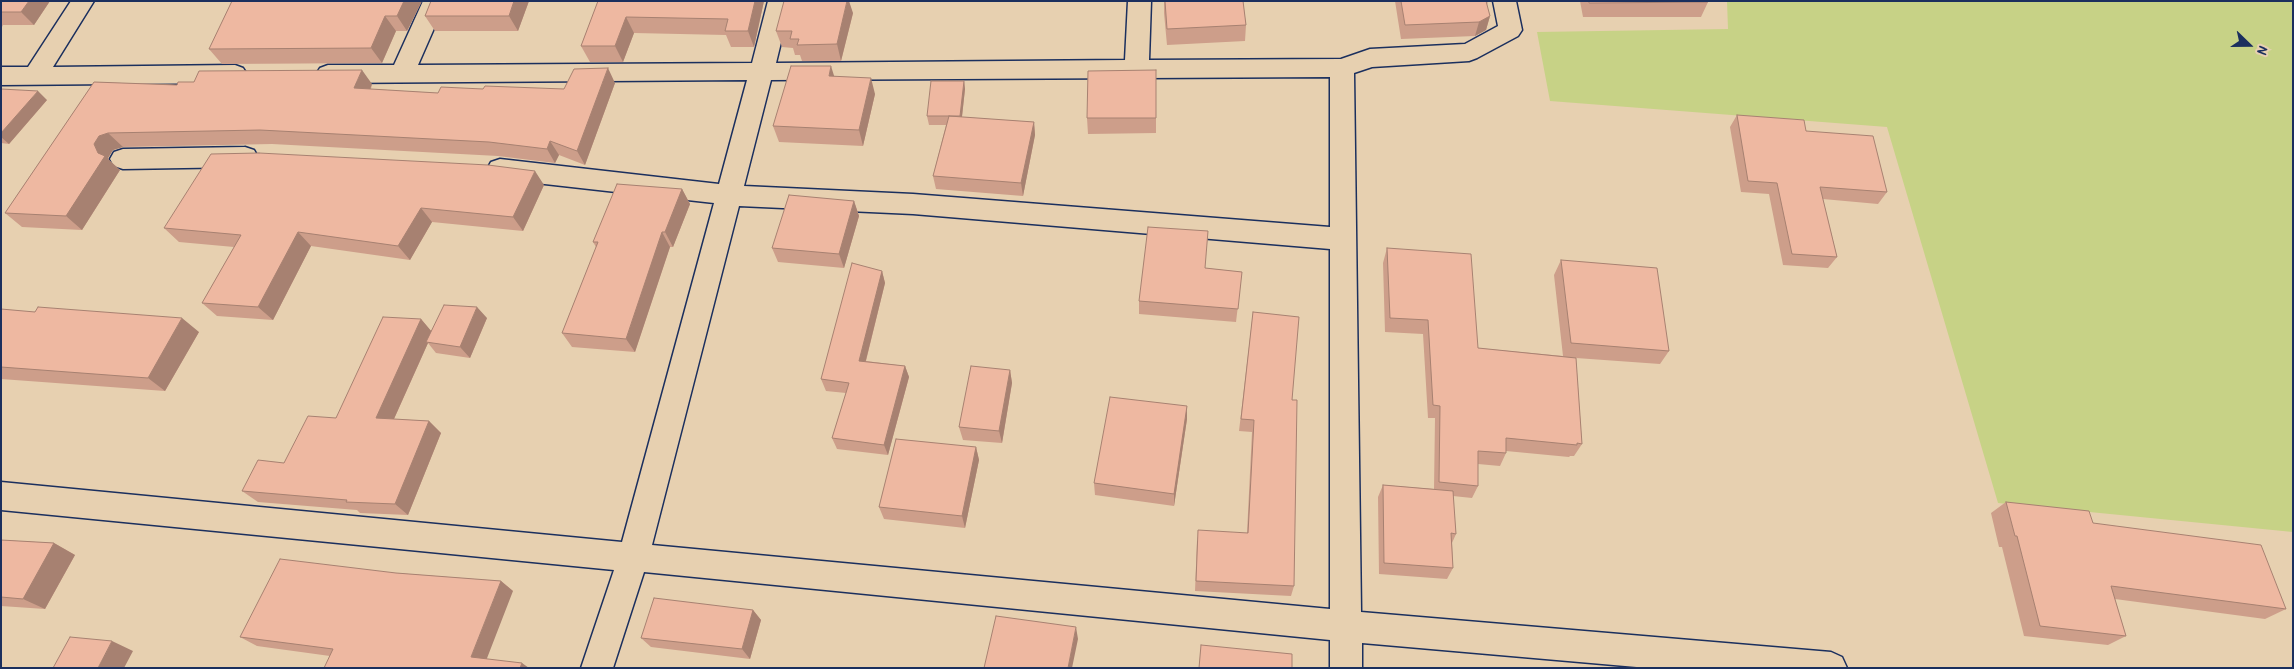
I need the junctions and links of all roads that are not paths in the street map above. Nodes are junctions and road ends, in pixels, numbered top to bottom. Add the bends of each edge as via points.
1 (83, 1) edge
2 (435, 1) edge
3 (780, 1) edge
4 (1140, 1) edge
5 (1504, 1) edge
6 (1342, 68) junction
7 (1137, 69) junction
8 (762, 70) junction
9 (402, 73) junction
10 (254, 74) edge
11 (303, 74) edge
12 (35, 75) junction
13 (1, 76) edge
14 (272, 156) edge
15 (123, 159) dead end
16 (479, 167) edge
17 (729, 195) junction
18 (1343, 239) junction
19 (1, 496) edge
20 (633, 558) junction
21 (1346, 626) junction
22 (597, 668) edge
23 (1346, 668) edge
24 (1831, 668) edge

1 - 12 street
2 - 9 street
3 - 8 street
4 - 7 street
5 - 6 street via 1510,30 1469,52 1370,58
6 - 7 street
6 - 18 street
7 - 8 street
8 - 9 street
8 - 17 street
9 - 11 street
10 - 12 street
12 - 13 street
14 - 15 street
16 - 17 street
17 - 18 street via 913,204
17 - 20 street
18 - 21 street
19 - 20 street
20 - 21 street
20 - 22 street
21 - 23 street
21 - 24 street

